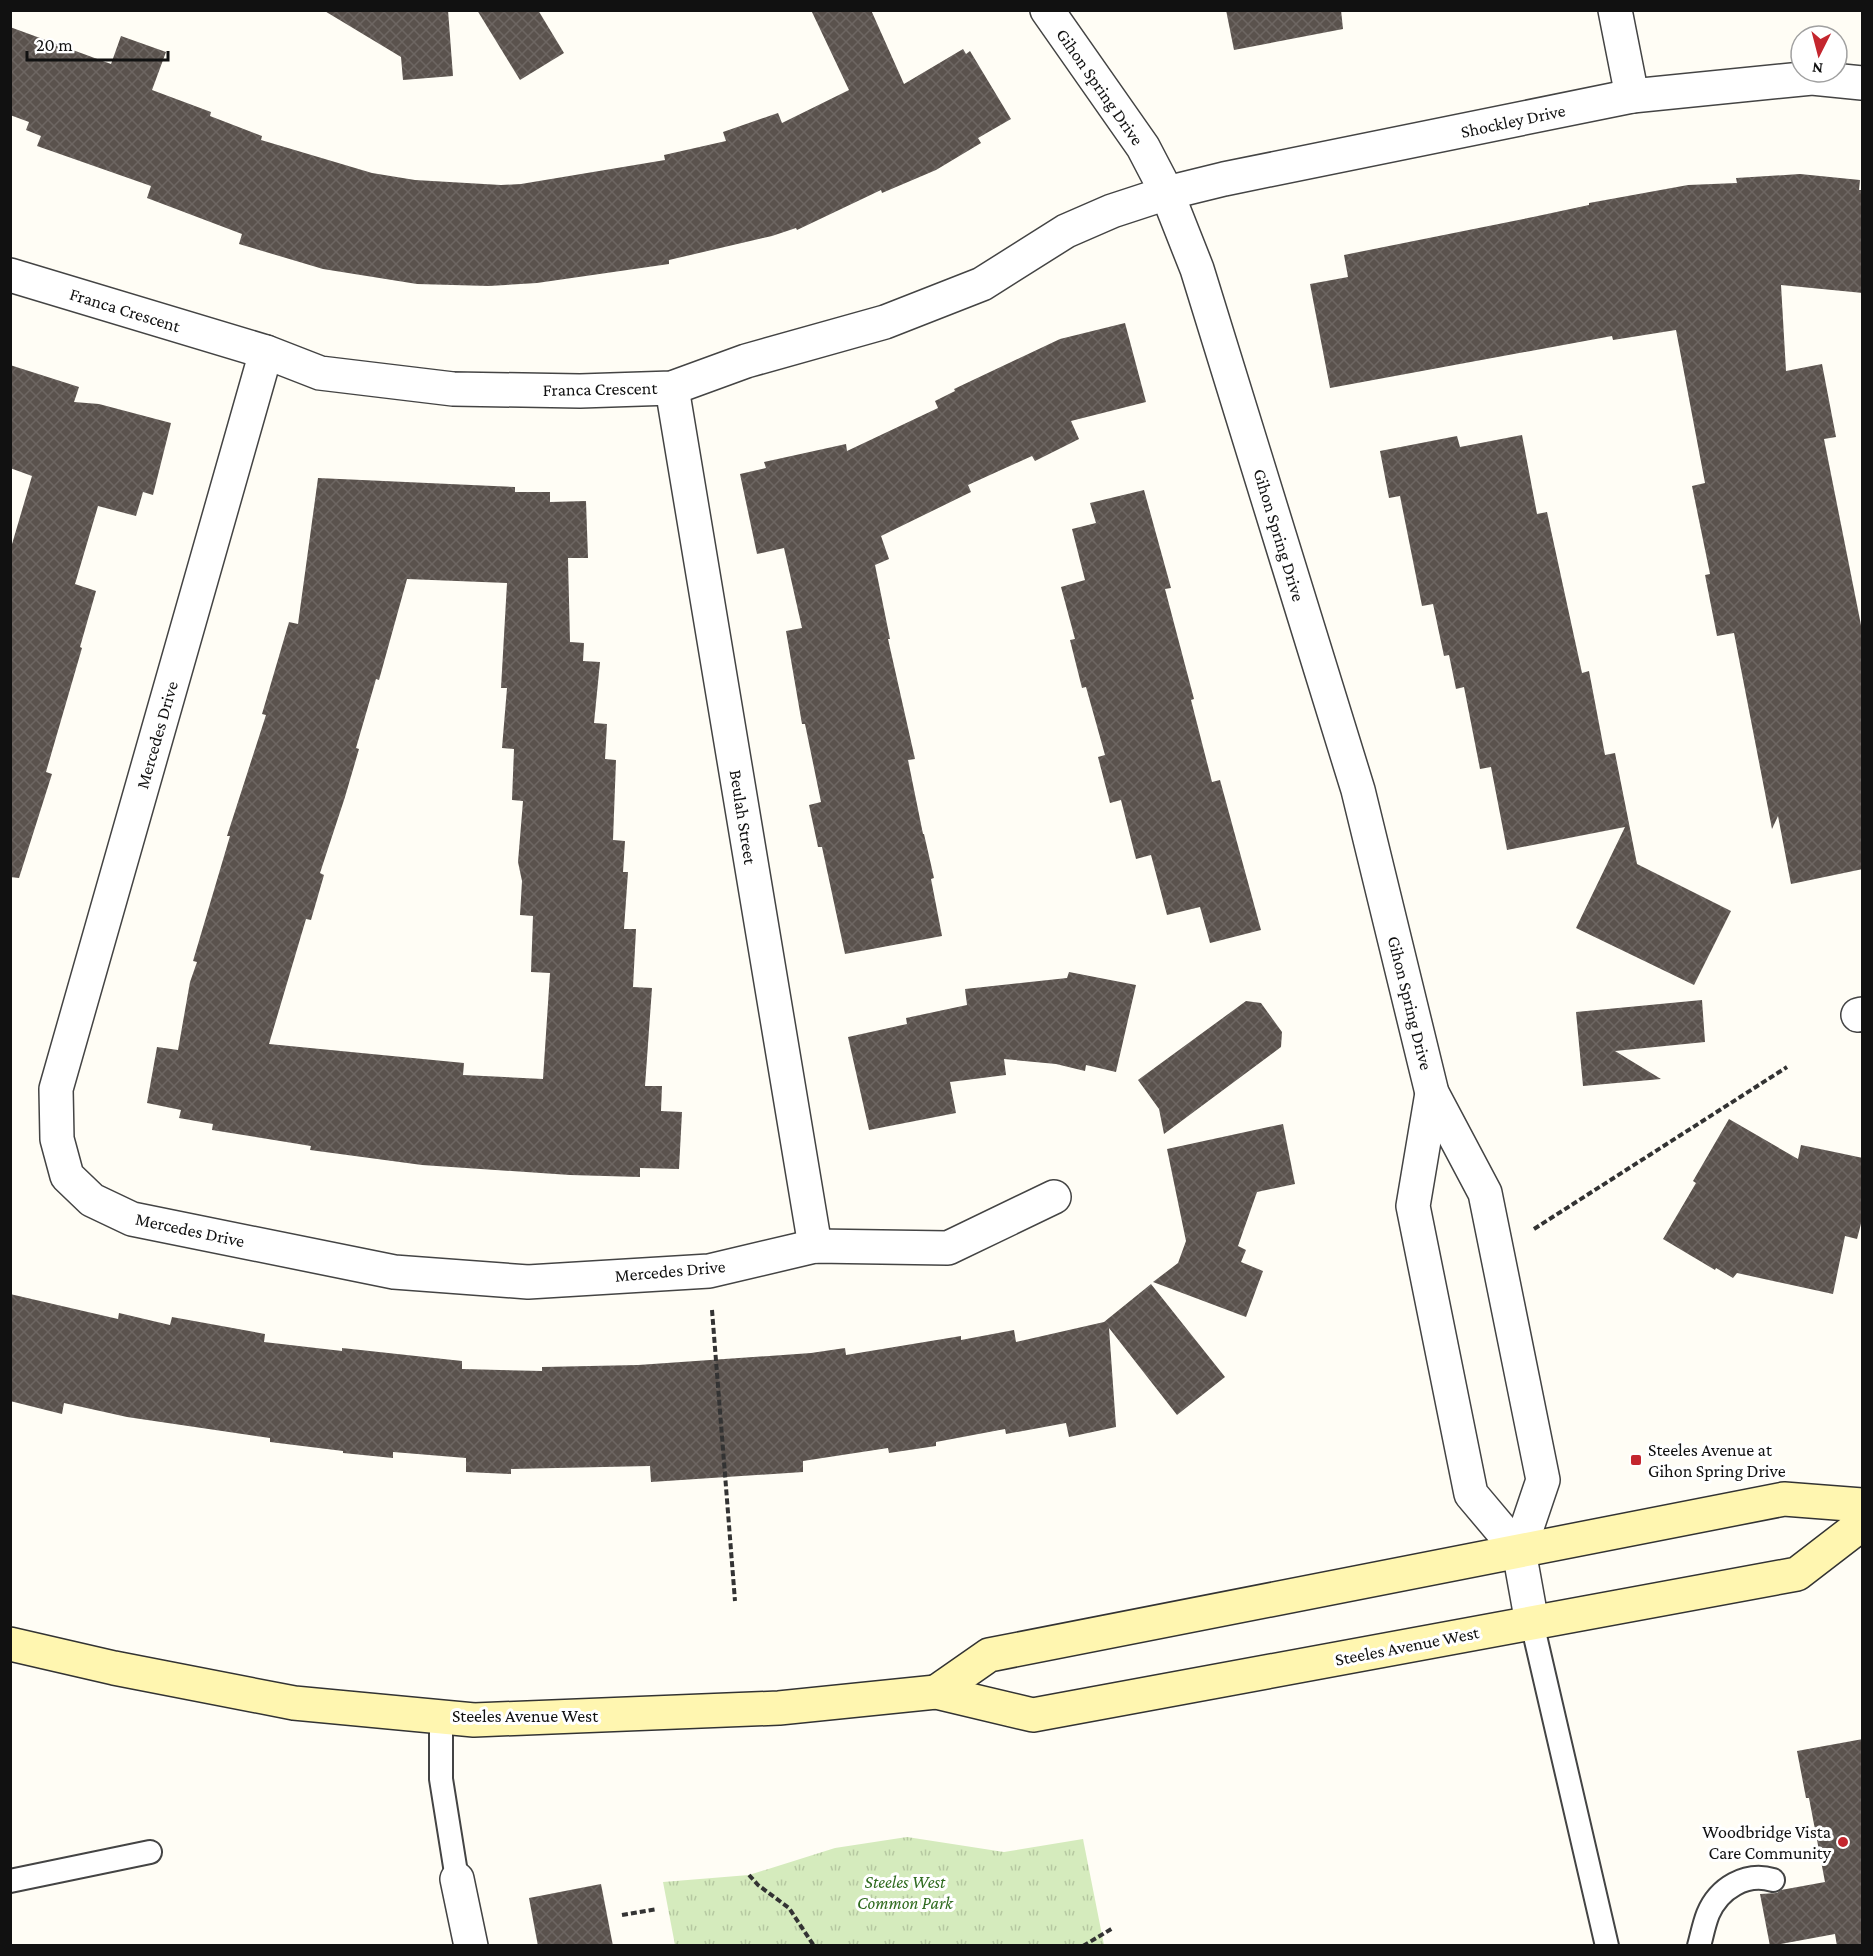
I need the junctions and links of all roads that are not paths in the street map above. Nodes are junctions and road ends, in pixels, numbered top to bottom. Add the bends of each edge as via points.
1 (1047, 10) edge
2 (1615, 10) edge
3 (1863, 83) edge
4 (1632, 96) junction
5 (1167, 193) junction
6 (10, 275) edge
7 (266, 352) junction
8 (672, 388) junction
9 (1432, 1093) junction
10 (1054, 1197) dead end
11 (815, 1246) junction
12 (1863, 1505) edge
13 (1863, 1524) edge
14 (1519, 1551) junction
15 (1532, 1623) junction
16 (10, 1644) edge
17 (936, 1692) junction
18 (441, 1717) junction
19 (150, 1852) dead end
20 (457, 1879) joint
21 (1773, 1880) dead end
22 (10, 1881) edge
23 (471, 1946) edge
24 (1607, 1946) edge
25 (1699, 1946) edge

1 - 5 street, Gihon Spring Drive via 1143,147
2 - 4 street
3 - 4 street, Shockley Drive via 1812,78
4 - 5 street, Shockley Drive
5 - 8 street, Franca Crescent via 1066,231 982,284 885,322 746,361
5 - 9 street, Gihon Spring Drive via 1197,269 1358,790
6 - 7 street, Franca Crescent
7 - 8 street, Franca Crescent via 320,373 453,389
7 - 11 street, Mercedes Drive via 56,1089 57,1139 67,1176 92,1200 132,1219 394,1272 528,1281 709,1271
8 - 11 street, Beulah Street
9 - 14 street, Gihon Spring Drive via 1485,1193 1543,1480
9 - 14 street, Gihon Spring Drive via 1413,1206 1471,1494
10 - 11 street, Mercedes Drive via 948,1248
12 - 14 main road, Steeles Avenue West via 1784,1499
13 - 15 main road, Steeles Avenue West via 1797,1574
14 - 15 street, Gihon Spring Drive
14 - 17 main road, Steeles Avenue West via 989,1655
15 - 17 main road, Steeles Avenue West via 1033,1715
15 - 24 lane
16 - 18 main road, Steeles Avenue West via 294,1703
17 - 18 main road, Steeles Avenue West via 779,1708 474,1720
18 - 20 lane via 441,1779
19 - 22 lane
20 - 23 street
21 - 25 lane via 1749,1878 1728,1888 1709,1912

